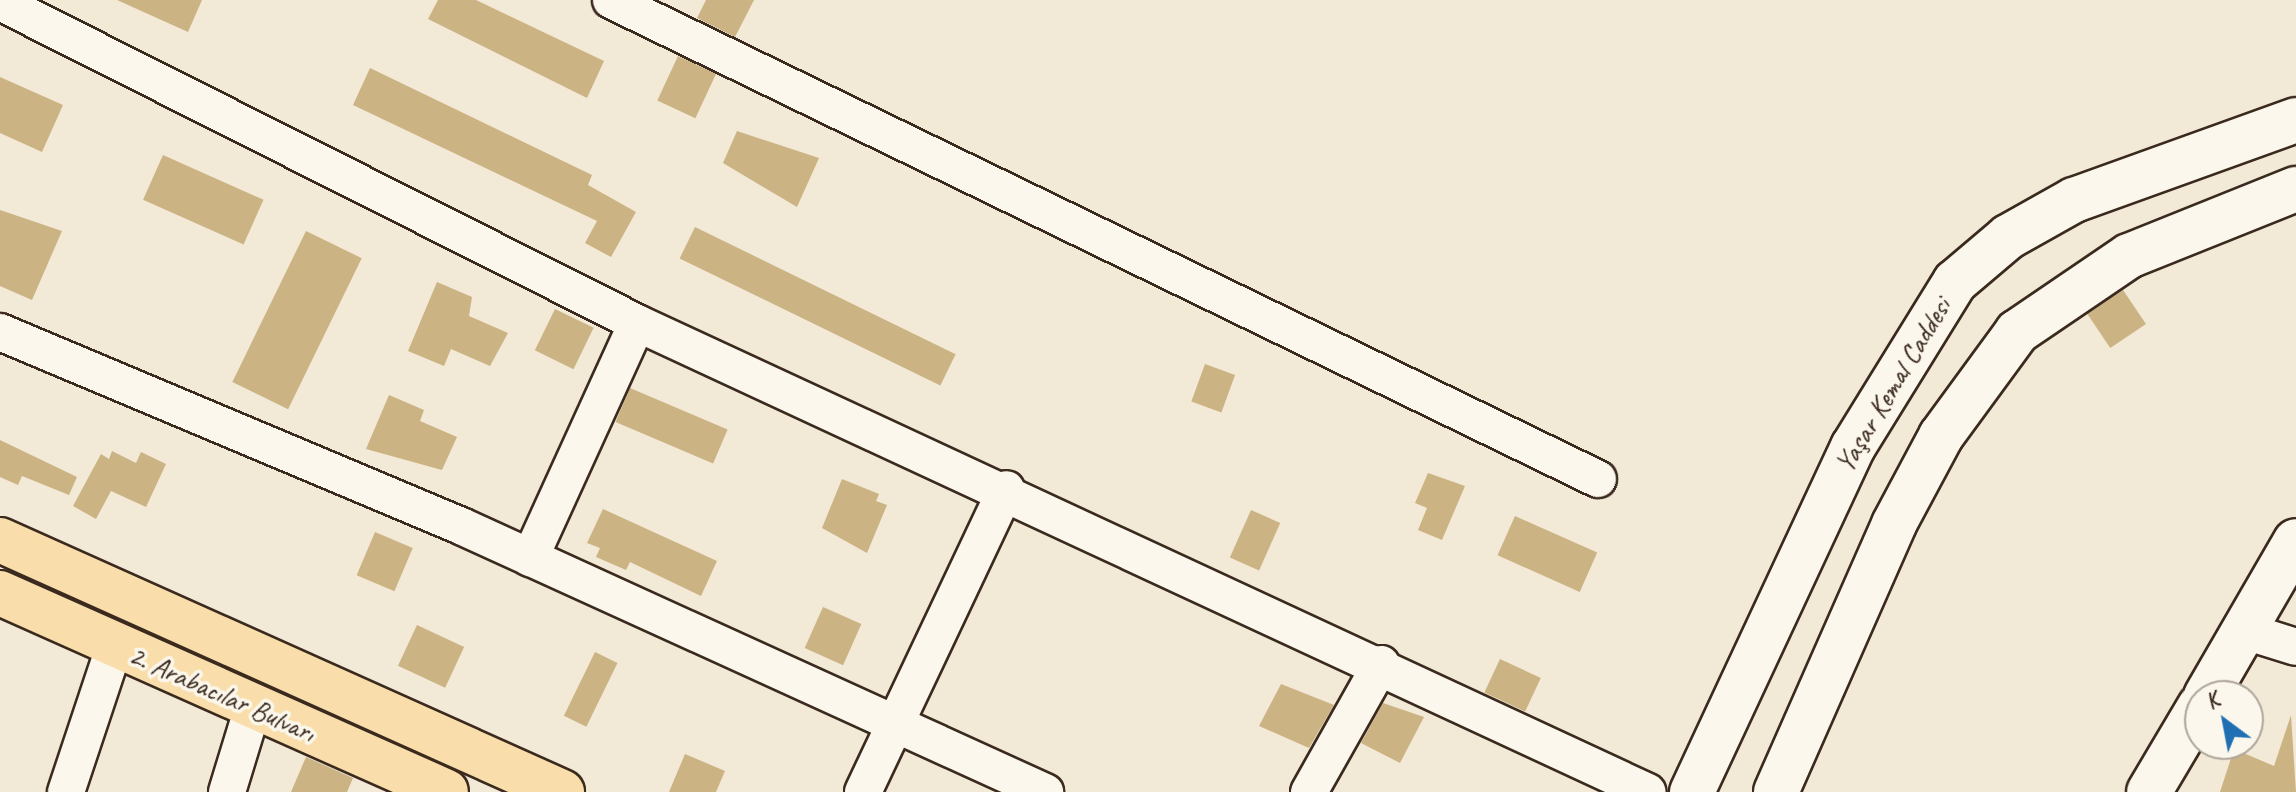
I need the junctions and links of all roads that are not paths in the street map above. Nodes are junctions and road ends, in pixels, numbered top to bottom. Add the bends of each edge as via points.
1 (611, 0) edge
2 (0, 2) edge
3 (2296, 120) edge
4 (2296, 189) edge
5 (637, 323) junction
6 (0, 332) edge
7 (1598, 479) dead end
8 (1006, 489) junction
9 (0, 540) edge
10 (2296, 541) edge
11 (530, 558) junction
12 (0, 593) edge
13 (2245, 631) junction
14 (115, 645) junction
15 (2296, 647) edge
16 (1381, 664) junction
17 (2216, 680) edge
18 (252, 710) junction
19 (895, 726) junction
20 (2184, 734) edge
21 (426, 788) edge
22 (2151, 791) edge
23 (66, 792) edge
24 (227, 792) edge
25 (562, 792) edge
26 (863, 792) edge
27 (1045, 792) edge
28 (1309, 792) edge
29 (1648, 792) edge
30 (1692, 792) edge
31 (1776, 792) edge

1 - 7 street
2 - 5 street
3 - 30 main road, Yaşar Kemal Caddesi via 2074,200 2008,237 1955,282 1853,447
4 - 31 main road via 2129,256 2017,332 1941,436 1894,524
5 - 8 street
5 - 11 street
6 - 11 street
8 - 16 street
8 - 19 street
9 - 25 main road
10 - 13 main road
11 - 19 street
12 - 14 main road, 2. Arabacılar Bulvarı
13 - 15 street
13 - 17 main road
14 - 18 main road, 2. Arabacılar Bulvarı
14 - 23 street
16 - 28 street
16 - 29 street
18 - 21 main road, 2. Arabacılar Bulvarı
18 - 24 street
19 - 26 street
19 - 27 street
20 - 22 main road

